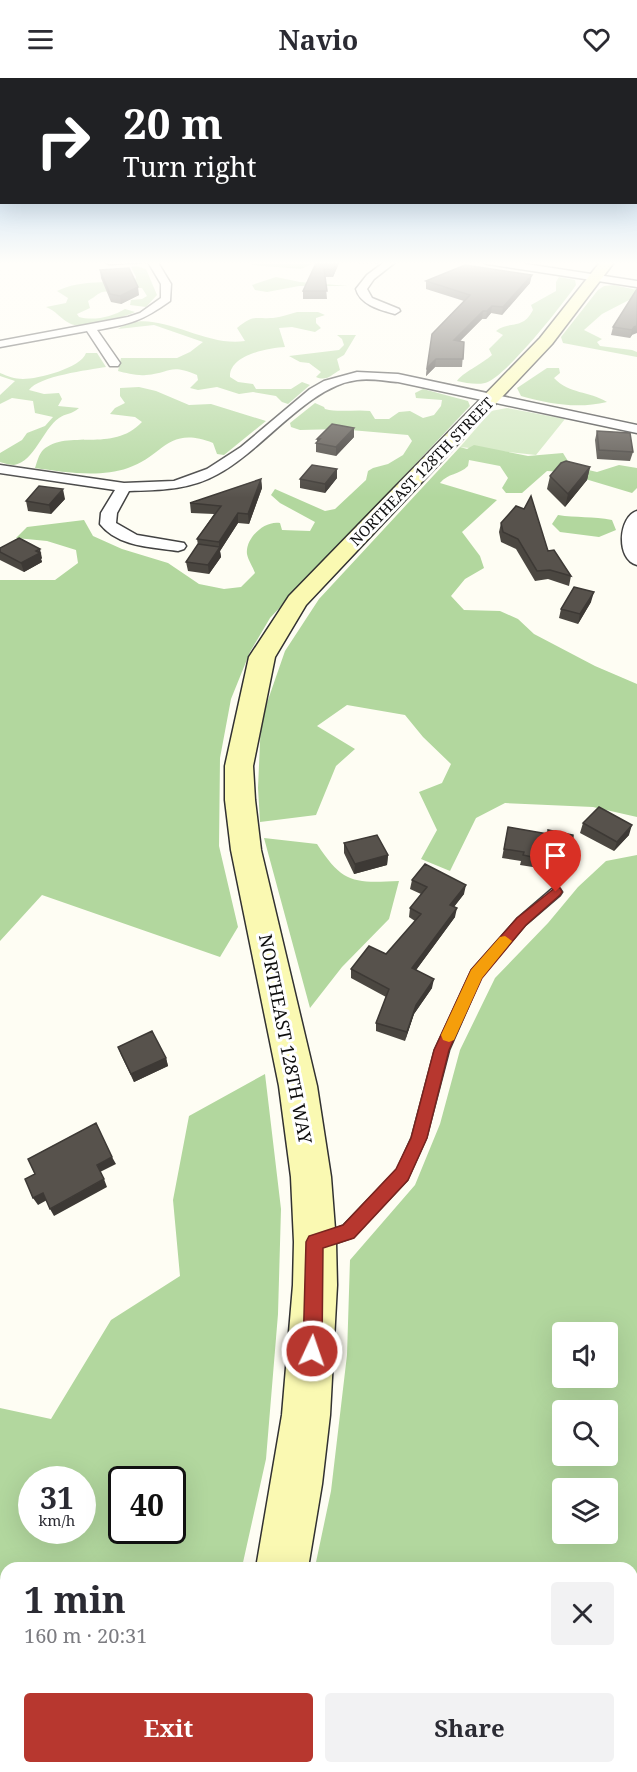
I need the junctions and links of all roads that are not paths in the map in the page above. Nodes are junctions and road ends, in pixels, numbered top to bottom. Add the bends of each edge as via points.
1 (23, 340) edge
2 (100, 340) edge
3 (547, 340) edge
4 (0, 344) edge
5 (114, 363) dead end
6 (493, 398) junction
7 (637, 429) edge
8 (0, 469) edge
9 (124, 487) junction
10 (637, 516) edge
11 (178, 546) dead end
12 (634, 556) edge
13 (280, 626) joint
14 (556, 892) dead end
15 (315, 1242) junction
16 (283, 1562) edge

1 - 4 street
2 - 5 street
3 - 6 street, NORTHEAST 128TH STREET
6 - 7 street
6 - 9 street via 398,378 343,378 314,392 246,450 212,472 176,485
6 - 13 street, NORTHEAST 128TH STREET via 297,601
8 - 9 street
9 - 11 street via 109,513 108,524 114,532
10 - 12 street via 630,535
13 - 15 street, NORTHEAST 128TH WAY via 262,657 250,707 239,766 240,800 246,850 298,1086
14 - 15 lane via 521,922 476,974 442,1050 418,1138 402,1175 348,1232
15 - 16 street, NORTHEAST 128TH WAY via 306,1415

